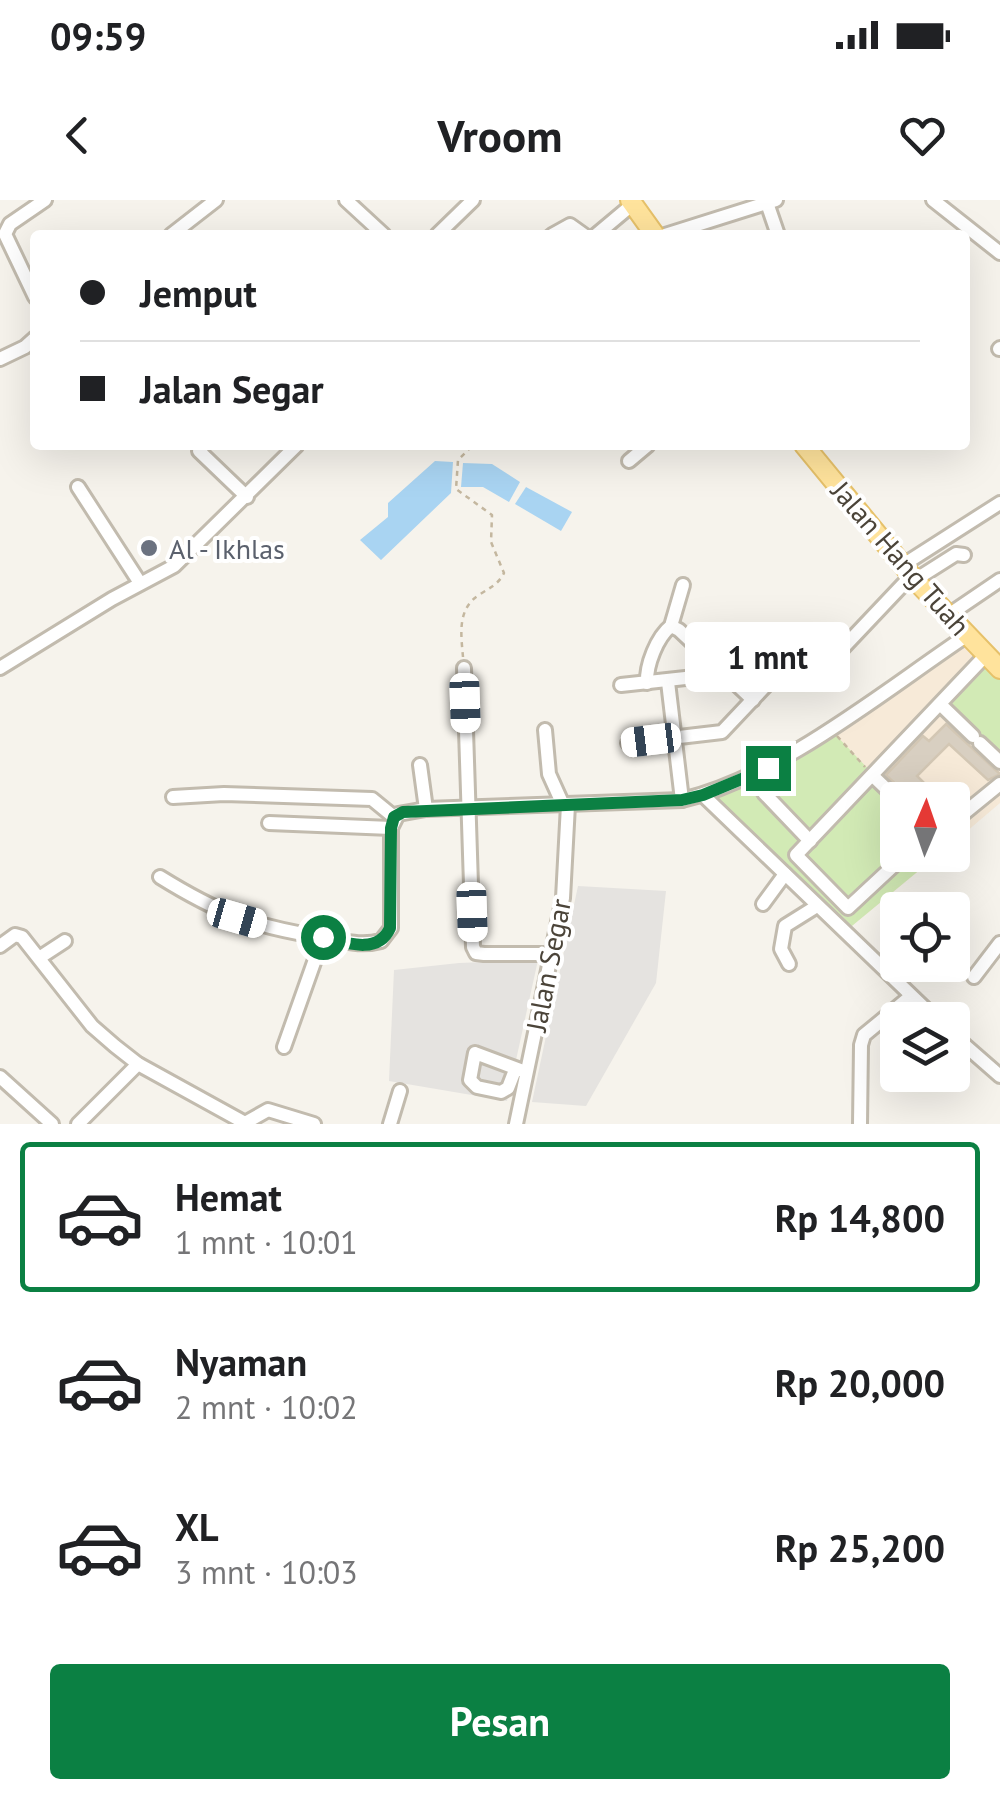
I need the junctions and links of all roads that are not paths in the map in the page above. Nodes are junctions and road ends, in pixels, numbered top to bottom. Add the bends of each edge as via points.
1 (45, 200) edge
2 (216, 200) edge
3 (346, 200) edge
4 (472, 200) edge
5 (933, 200) edge
6 (631, 202) edge
7 (772, 202) edge
8 (177, 230) edge
9 (379, 230) edge
10 (442, 230) edge
11 (601, 230) edge
12 (651, 230) edge
13 (681, 230) edge
14 (777, 230) edge
15 (966, 230) edge
16 (970, 234) edge
17 (1000, 253) edge
18 (30, 286) edge
19 (30, 343) edge
20 (0, 359) edge
21 (201, 450) edge
22 (292, 450) edge
23 (642, 450) edge
24 (809, 450) edge
25 (629, 462) dead end
26 (78, 487) dead end
27 (247, 497) junction
28 (1000, 503) edge
29 (964, 555) dead end
30 (910, 574) junction
31 (1000, 580) edge
32 (140, 582) junction
33 (683, 586) dead end
34 (947, 616) junction
35 (671, 626) junction
36 (966, 636) junction
37 (986, 656) junction
38 (788, 661) dead end
39 (837, 662) dead end
40 (0, 668) edge
41 (464, 668) road end
42 (1000, 669) edge
43 (719, 671) junction
44 (668, 682) junction
45 (646, 683) junction
46 (621, 686) dead end
47 (752, 700) junction
48 (940, 705) junction
49 (545, 730) dead end
50 (674, 738) junction
51 (628, 743) dead end
52 (1000, 762) edge
53 (420, 765) dead end
54 (873, 776) junction
55 (880, 783) edge
56 (1000, 784) edge
57 (764, 793) dead end
58 (703, 795) junction
59 (173, 797) dead end
60 (682, 800) junction
61 (565, 806) junction
62 (468, 808) junction
63 (970, 808) edge
64 (426, 809) junction
65 (393, 822) junction
66 (269, 823) dead end
67 (810, 841) junction
68 (887, 872) edge
69 (785, 874) junction
70 (160, 878) dead end
71 (763, 904) dead end
72 (817, 906) junction
73 (323, 937) junction
74 (65, 941) dead end
75 (1000, 943) edge
76 (0, 946) edge
77 (550, 954) junction
78 (38, 958) junction
79 (789, 964) dead end
80 (974, 977) dead end
81 (910, 996) junction
82 (917, 1002) edge
83 (284, 1047) dead end
84 (970, 1050) edge
85 (138, 1064) junction
86 (0, 1076) edge
87 (1000, 1076) edge
88 (400, 1091) dead end
89 (52, 1124) edge
90 (78, 1124) edge
91 (314, 1124) edge
92 (390, 1124) edge
93 (516, 1124) edge
94 (860, 1124) edge

1 - 18 street via 5,234
2 - 8 street
3 - 9 street
4 - 10 street
5 - 15 street
6 - 11 street
6 - 12 main road
7 - 13 street
7 - 14 street
16 - 17 street
19 - 20 street
21 - 27 street
22 - 27 street
23 - 25 street
24 - 30 main road, Jalan Hang Tuah
26 - 32 street
27 - 32 street via 174,566
28 - 30 street
29 - 30 street
30 - 34 main road, Jalan Hang Tuah
30 - 39 street
31 - 34 street
32 - 40 street
33 - 35 street
34 - 36 main road, Jalan Hang Tuah
35 - 43 street
35 - 45 street
36 - 37 main road, Jalan Hang Tuah
36 - 58 street via 768,768
37 - 42 main road, Jalan Hang Tuah
37 - 48 street
38 - 47 street
41 - 62 street
43 - 44 street
43 - 47 street
44 - 45 street
44 - 50 street
45 - 46 street
47 - 50 street via 722,732
48 - 52 street
48 - 54 street
49 - 61 street via 549,774
50 - 51 street
50 - 60 street
53 - 64 street
54 - 55 street
54 - 67 street
56 - 63 street
57 - 67 street
58 - 60 street
58 - 69 street
59 - 65 street via 372,800
60 - 61 street
61 - 62 street
61 - 77 street, Jalan Segar via 563,898
62 - 64 street
62 - 77 street via 476,953
64 - 65 street via 403,812
65 - 66 street
65 - 73 street via 387,935 354,944
67 - 68 street via 796,855 848,908
69 - 71 street
69 - 72 street
70 - 73 street via 237,918
72 - 79 street via 785,926 781,949
72 - 81 street
73 - 83 street
74 - 78 street
75 - 80 street
76 - 78 street via 20,936
77 - 93 street, Jalan Segar via 520,1071
78 - 85 street via 92,1026
81 - 82 street
81 - 94 street via 864,1035
84 - 87 street
85 - 90 street
85 - 91 street via 245,1124 268,1110
86 - 89 street
88 - 92 street

